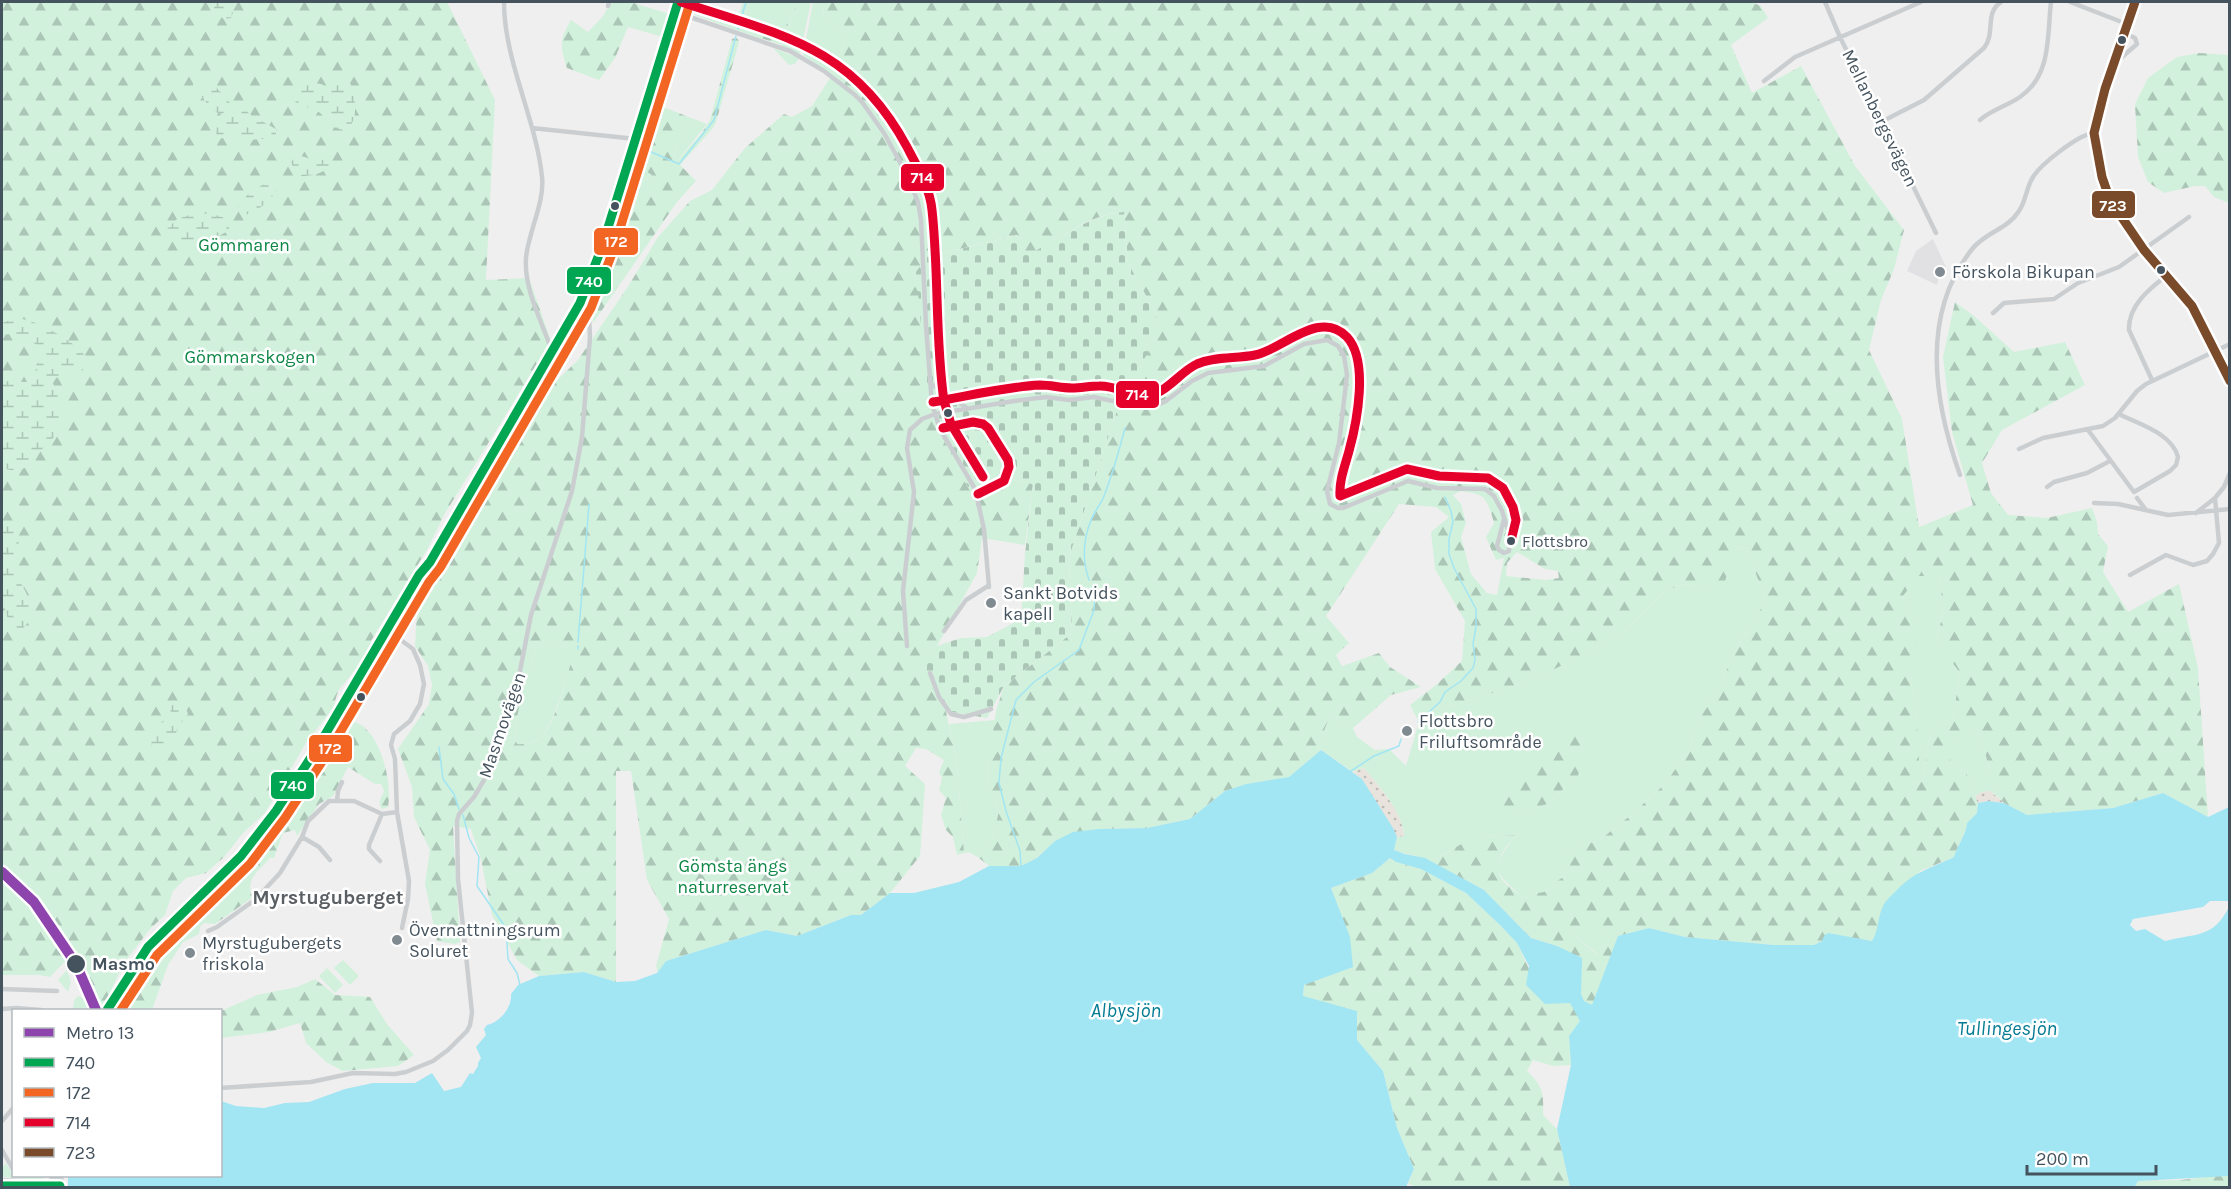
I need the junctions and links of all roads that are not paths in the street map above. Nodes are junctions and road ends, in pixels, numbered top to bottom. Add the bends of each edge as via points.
1 (504, 2) edge
2 (678, 2) edge
3 (1825, 2) edge
4 (1921, 2) edge
5 (2001, 2) edge
6 (2051, 2) edge
7 (2070, 2) edge
8 (2135, 2) edge
9 (675, 12) junction
10 (2127, 24) junction
11 (2124, 33) junction
12 (1840, 37) junction
13 (2112, 65) junction
14 (1764, 81) dead end
15 (1980, 120) dead end
16 (1881, 122) junction
17 (532, 128) junction
18 (2094, 133) junction
19 (636, 139) junction
20 (2188, 217) dead end
21 (1936, 233) dead end
22 (2144, 250) junction
23 (2166, 276) junction
24 (580, 303) junction
25 (1993, 313) dead end
26 (2229, 344) edge
27 (554, 347) junction
28 (2214, 350) junction
29 (2152, 380) junction
30 (930, 382) junction
31 (2229, 382) edge
32 (967, 408) junction
33 (935, 414) junction
34 (2119, 414) junction
35 (2088, 430) junction
36 (2019, 449) dead end
37 (2110, 461) junction
38 (2229, 472) edge
39 (1960, 475) dead end
40 (2047, 487) dead end
41 (2137, 498) dead end
42 (2215, 498) junction
43 (2094, 503) dead end
44 (2229, 509) edge
45 (2146, 510) junction
46 (2215, 510) junction
47 (2196, 513) junction
48 (1504, 519) junction
49 (430, 562) junction
50 (2130, 575) dead end
51 (406, 596) junction
52 (945, 631) dead end
53 (394, 635) junction
54 (381, 640) junction
55 (907, 645) dead end
56 (930, 673) dead end
57 (991, 709) dead end
58 (342, 782) dead end
59 (337, 801) junction
60 (397, 812) junction
61 (382, 814) junction
62 (302, 837) junction
63 (330, 860) dead end
64 (380, 861) dead end
65 (402, 928) dead end
66 (208, 931) dead end
67 (2, 989) edge
68 (57, 990) dead end
69 (2, 1009) edge
70 (24, 1009) edge
71 (109, 1009) edge
72 (116, 1009) edge
73 (222, 1088) edge
74 (12, 1109) edge
75 (2, 1121) edge
76 (2, 1150) edge
77 (12, 1168) edge
78 (2, 1181) edge
79 (55, 1184) edge
80 (2, 1186) edge
81 (32, 1187) edge

1 - 17 street via 507,33
2 - 9 main road
3 - 12 street, Mellanbergsvägen
4 - 12 street
5 - 16 street via 1992,12 1990,37 1984,48 1924,100
6 - 15 street via 2046,56 2038,78 2020,97
7 - 10 street
8 - 10 street
9 - 19 main road
9 - 30 street via 796,54 855,94 873,117 918,202
10 - 11 street
11 - 13 street
11 - 13 street via 2135,38 2137,44
12 - 14 street via 1795,57
12 - 16 street, Mellanbergsvägen
13 - 18 street
16 - 21 street, Mellanbergsvägen
17 - 19 street
17 - 27 street via 543,182 526,257 528,282
18 - 22 street via 2108,195
18 - 39 street via 2083,135 2038,169 2018,214 1971,250 1943,304 1937,345 1939,388
19 - 24 main road
20 - 22 street
22 - 23 street
22 - 25 street via 2120,267 2078,283 2058,297 2004,303
23 - 28 street via 2192,306
23 - 29 street via 2143,297 2129,322
24 - 27 main road
24 - 73 street, Masmovägen via 589,315 590,337 582,437 569,502 531,615 520,674 498,744 484,780 457,821 471,1025 438,1057 402,1073 354,1073 311,1082
26 - 28 street
27 - 49 main road
28 - 29 street
28 - 31 street
29 - 34 street via 2137,391
30 - 32 street
30 - 33 street
32 - 33 street
32 - 48 street via 1046,397 1094,397 1154,407 1208,373 1264,366 1304,344 1327,340 1338,346 1344,356 1347,375 1327,499 1343,508 1408,481 1437,488 1485,489 1494,496
33 - 52 street via 975,489 984,529 989,587 966,600
33 - 55 street via 910,430 907,448 914,492 903,591
34 - 35 street via 2103,426
34 - 37 street via 2171,444 2177,454 2176,465 2134,492
35 - 36 street via 2043,438
35 - 37 street
37 - 40 street
38 - 42 street
41 - 45 street
42 - 46 street
42 - 47 street
43 - 45 street
44 - 46 street
45 - 47 street via 2168,515
46 - 47 street
46 - 50 street via 2219,543 2207,561 2189,565 2166,555
48 - 48 street via 1497,543 1504,553 1511,545
49 - 51 main road
49 - 53 main road via 426,578
51 - 53 main road via 390,630
51 - 54 main road
53 - 54 main road
53 - 60 street via 413,649 424,684 420,704 410,721 394,734 391,745
53 - 72 main road via 257,846 225,883 153,950
54 - 71 main road via 339,714 259,833 227,872 148,946
56 - 57 street via 951,714 964,717
58 - 59 street
59 - 61 street via 354,801
59 - 62 street via 329,801 308,822
60 - 61 street
60 - 65 street via 409,881
61 - 64 street via 369,845
62 - 63 street
62 - 66 street via 280,873 256,899
67 - 68 street
69 - 70 street
74 - 75 street
76 - 77 street
78 - 79 street
79 - 81 street
80 - 81 street

